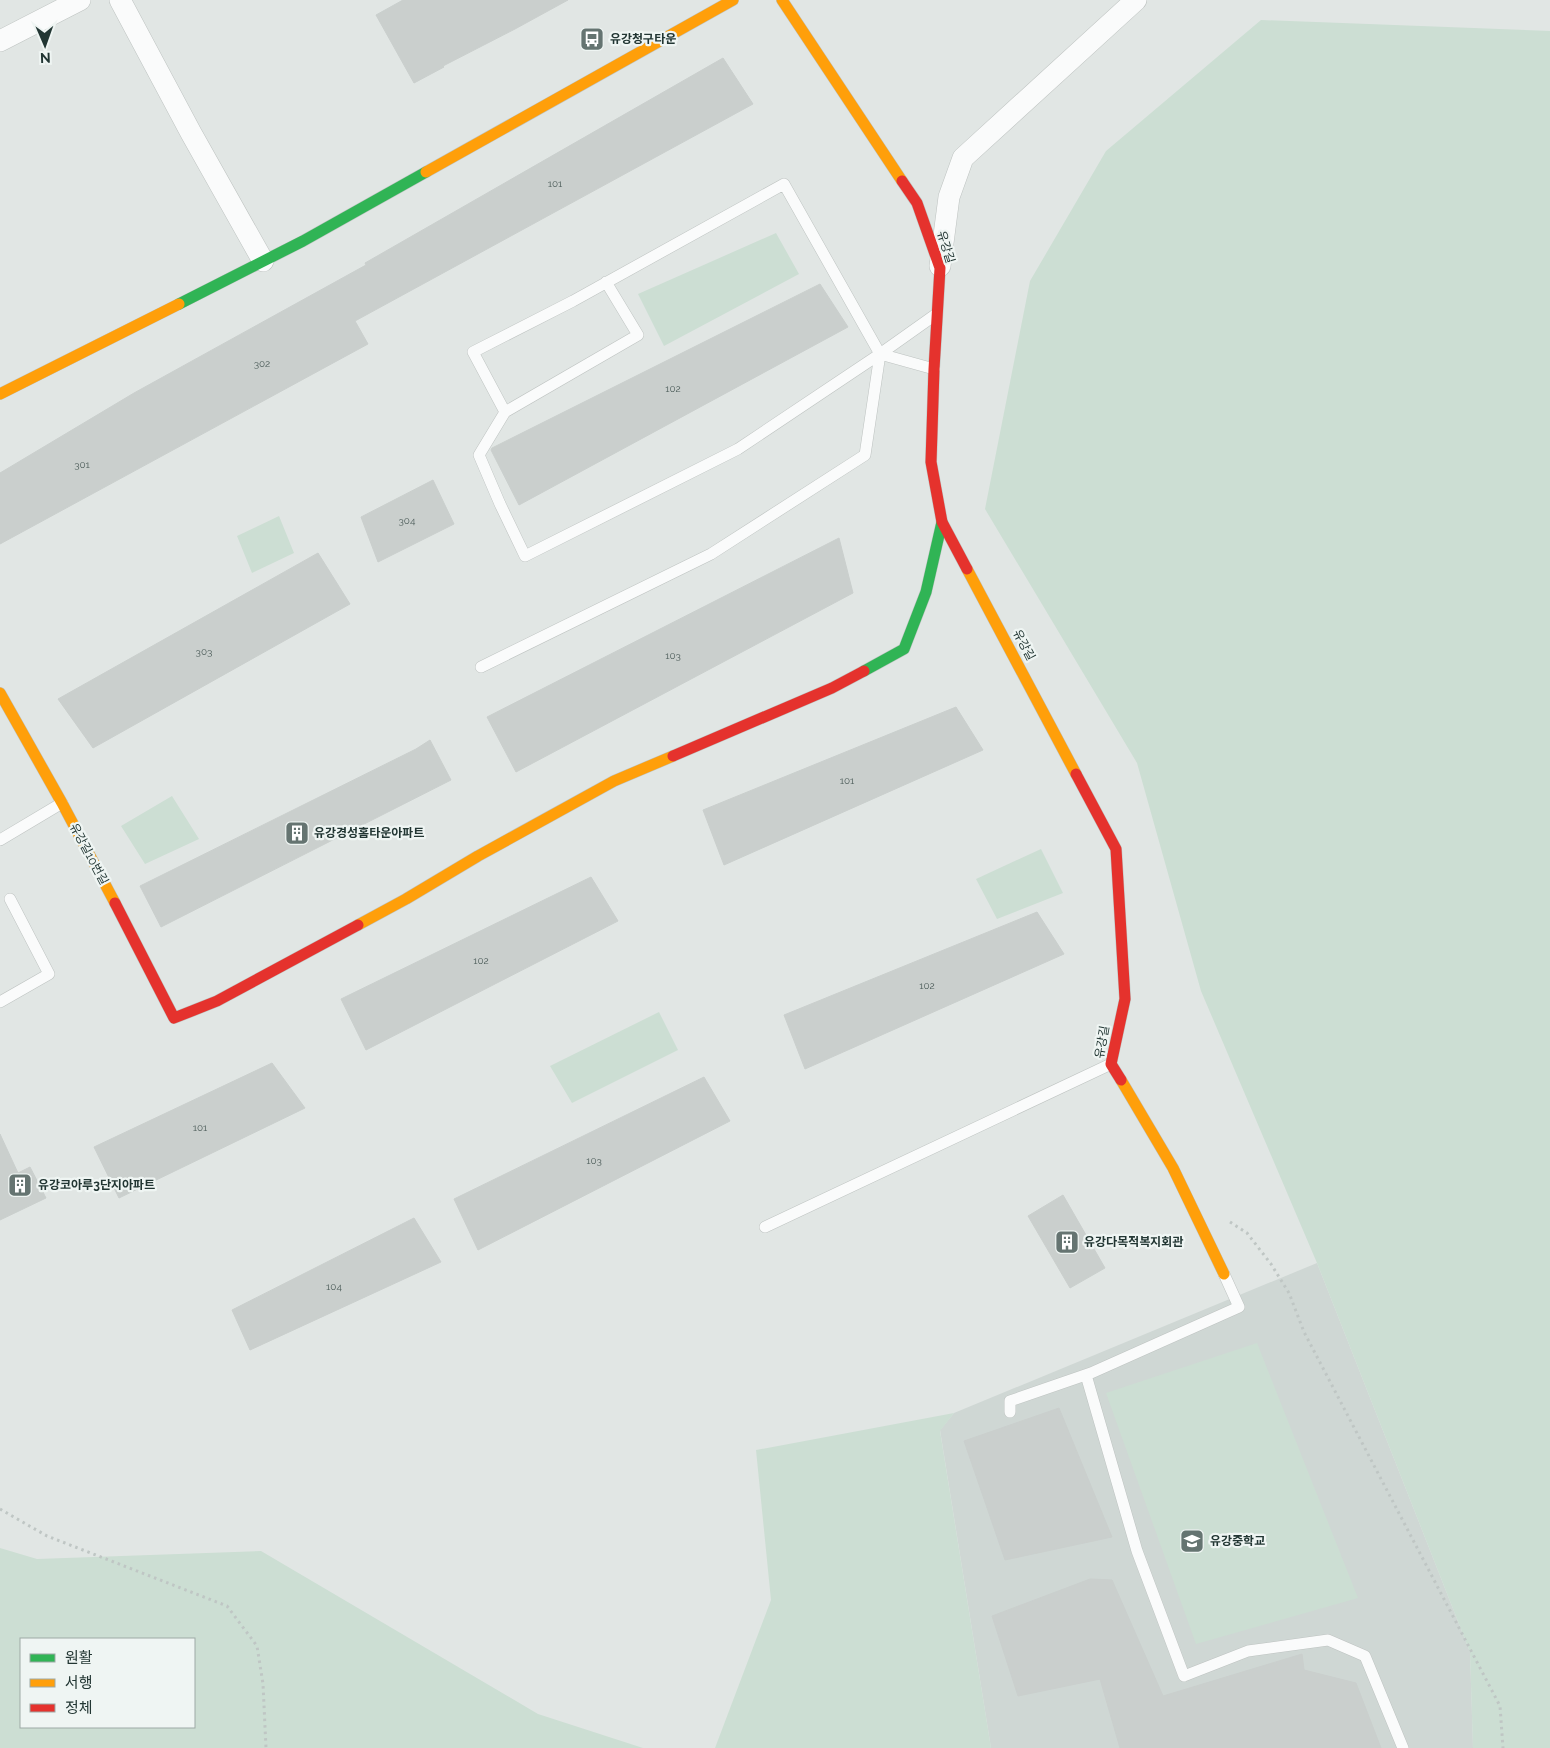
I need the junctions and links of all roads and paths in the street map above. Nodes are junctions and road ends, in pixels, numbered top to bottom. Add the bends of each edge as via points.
1 (80, 0) edge
2 (120, 0) edge
3 (733, 0) edge
4 (782, 0) edge
5 (1136, 0) edge
6 (0, 41) edge
7 (264, 261) junction
8 (940, 268) junction
9 (606, 282) junction
10 (937, 314) junction
11 (880, 354) junction
12 (934, 369) junction
13 (0, 394) edge
14 (505, 412) junction
15 (942, 522) junction
16 (481, 667) dead end
17 (0, 693) edge
18 (62, 803) junction
19 (0, 840) edge
20 (10, 899) dead end
21 (0, 1002) edge
22 (1111, 1064) junction
23 (1224, 1217) dead end
24 (765, 1226) dead end
25 (1224, 1274) joint
26 (1086, 1375) junction
27 (1010, 1412) dead end
28 (0, 1509) edge
29 (266, 1748) edge
30 (1403, 1748) edge
31 (1503, 1748) edge

1 - 6 street
2 - 7 street
3 - 7 street
4 - 8 street, 유강길 via 917,203
5 - 8 street via 963,158 949,197
7 - 13 street
8 - 10 street, 유강길
9 - 11 lane via 784,184
9 - 14 lane via 638,336
9 - 14 lane via 473,352
10 - 11 lane
10 - 12 street, 유강길
11 - 12 lane
11 - 14 lane via 738,449 525,556 479,455
11 - 16 lane via 865,456 711,554
12 - 15 street, 유강길 via 931,462
15 - 18 street, 유강길10번길 via 926,592 904,649 832,688 614,781 235,992 174,1018
15 - 22 street, 유강길 via 1116,849 1125,999
17 - 18 street, 유강길10번길
18 - 19 lane
20 - 21 lane via 49,974
22 - 24 lane
22 - 25 street, 유강길 via 1173,1168
23 - 31 path via 1247,1233 1289,1293 1304,1332 1500,1706
25 - 26 lane, 유강길 via 1239,1307
26 - 27 lane via 1010,1401
26 - 30 lane via 1137,1550 1184,1676 1248,1651 1328,1640 1365,1656
28 - 29 path via 47,1536 227,1606 257,1646 263,1684

